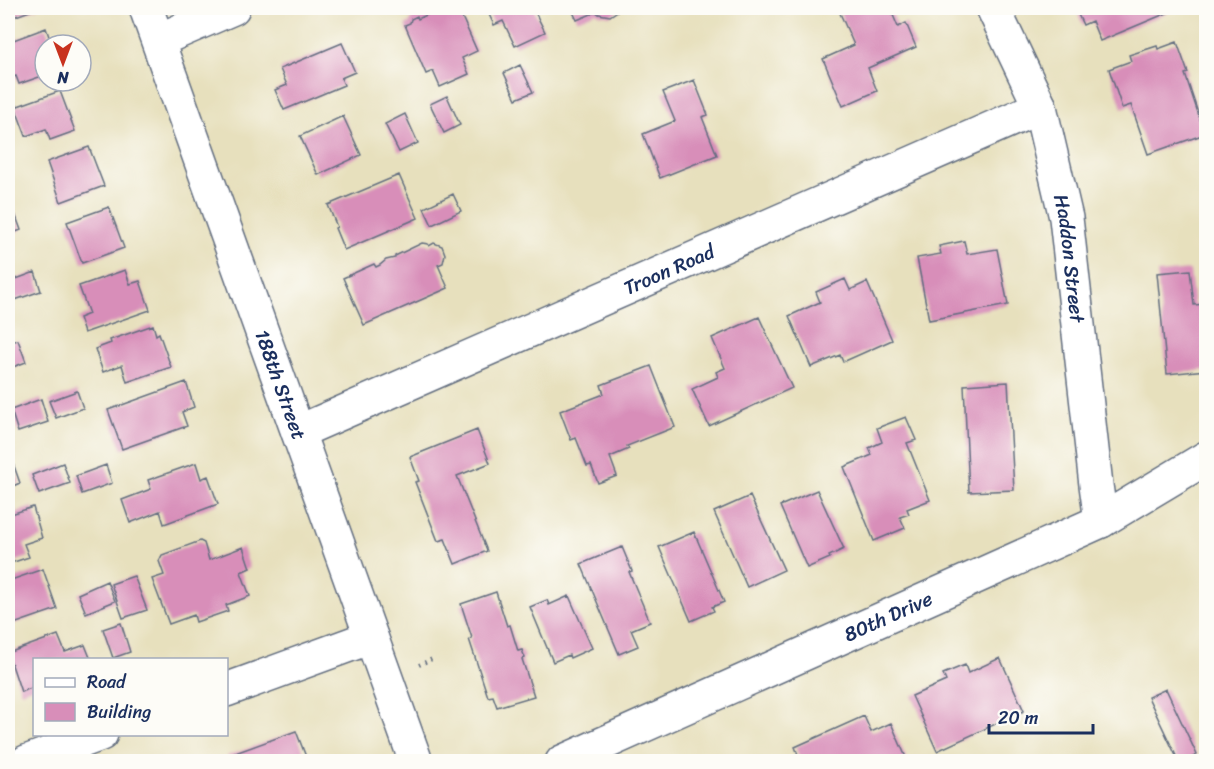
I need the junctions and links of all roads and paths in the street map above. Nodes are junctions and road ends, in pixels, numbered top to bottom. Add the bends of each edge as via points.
1 (147, 8) edge
2 (233, 8) edge
3 (993, 8) edge
4 (159, 40) junction
5 (1040, 107) junction
6 (298, 432) junction
7 (1206, 458) edge
8 (1101, 521) junction
9 (371, 637) junction
10 (432, 659) dead end
11 (419, 665) dead end
12 (228, 689) edge
13 (98, 736) edge
14 (26, 762) edge
15 (416, 762) edge
16 (562, 762) edge

1 - 4 street, 188th Street
2 - 4 street
3 - 5 street, Haddon Street
4 - 6 street, 188th Street
5 - 6 street, Troon Road
5 - 8 street, Haddon Street via 1066,218
6 - 9 street, 188th Street
7 - 8 street, 80th Drive
8 - 16 street, 80th Drive
9 - 12 street
9 - 15 street, 188th Street
10 - 11 path
13 - 14 street

